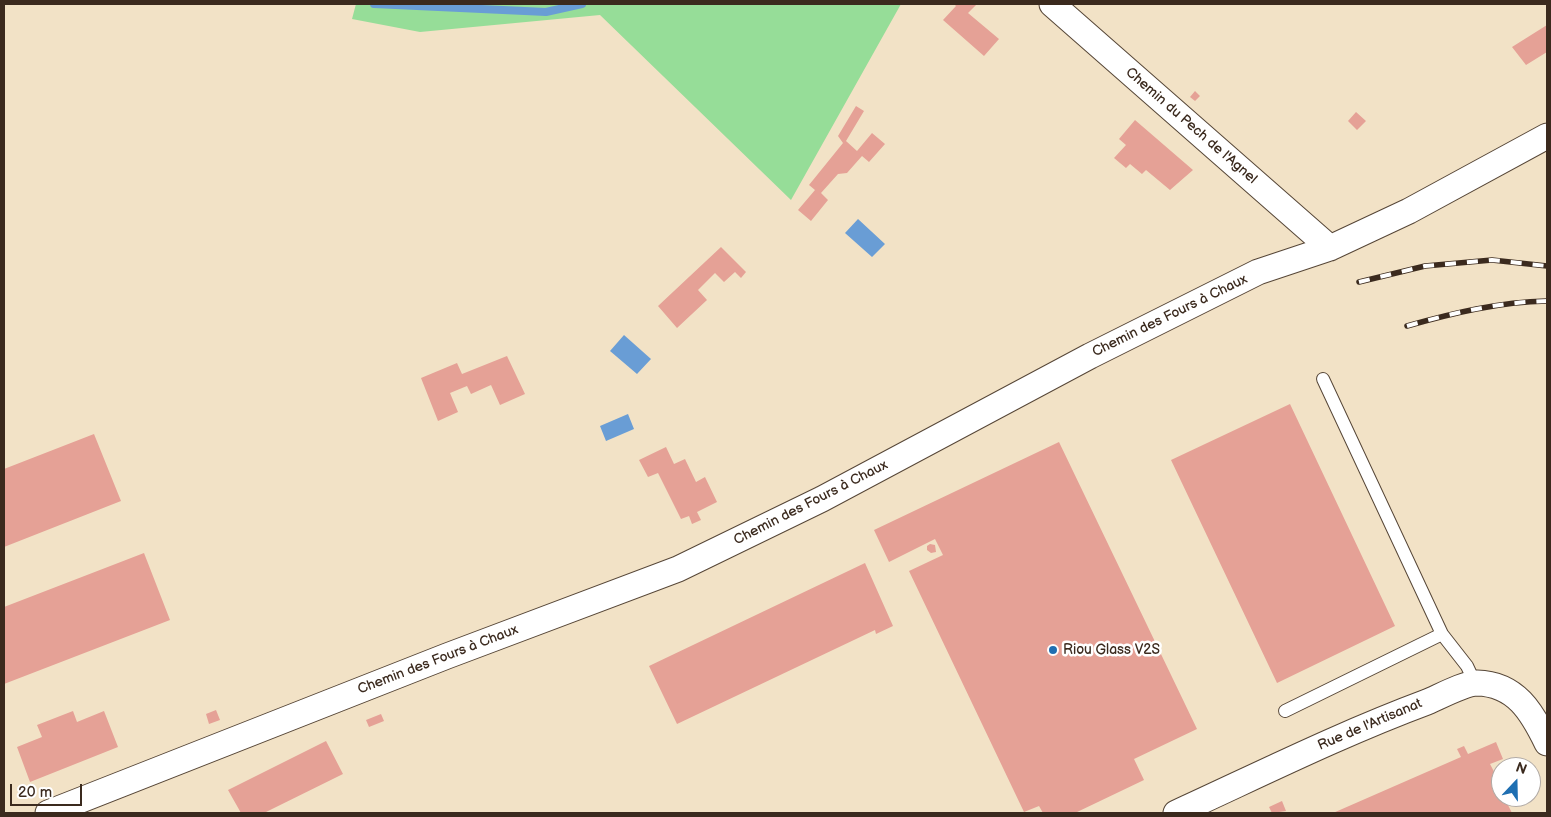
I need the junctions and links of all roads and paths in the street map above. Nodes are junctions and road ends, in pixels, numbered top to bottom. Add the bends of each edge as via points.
1 (1052, 4) edge
2 (1547, 136) edge
3 (1330, 248) junction
4 (1323, 379) dead end
5 (1442, 634) junction
6 (1475, 683) junction
7 (1286, 711) dead end
8 (1547, 743) edge
9 (48, 813) edge
10 (1176, 813) edge

1 - 3 street, Chemin du Pech de l'Agnel
2 - 3 street, Chemin des Fours à Chaux via 1409,212
3 - 9 street, Chemin des Fours à Chaux via 1258,272 1090,356 822,499 678,569 437,659
4 - 5 lane
5 - 6 lane via 1467,666
5 - 7 lane
6 - 8 street via 1502,688 1522,700
6 - 10 street, Rue de l'Artisanat via 1364,726

